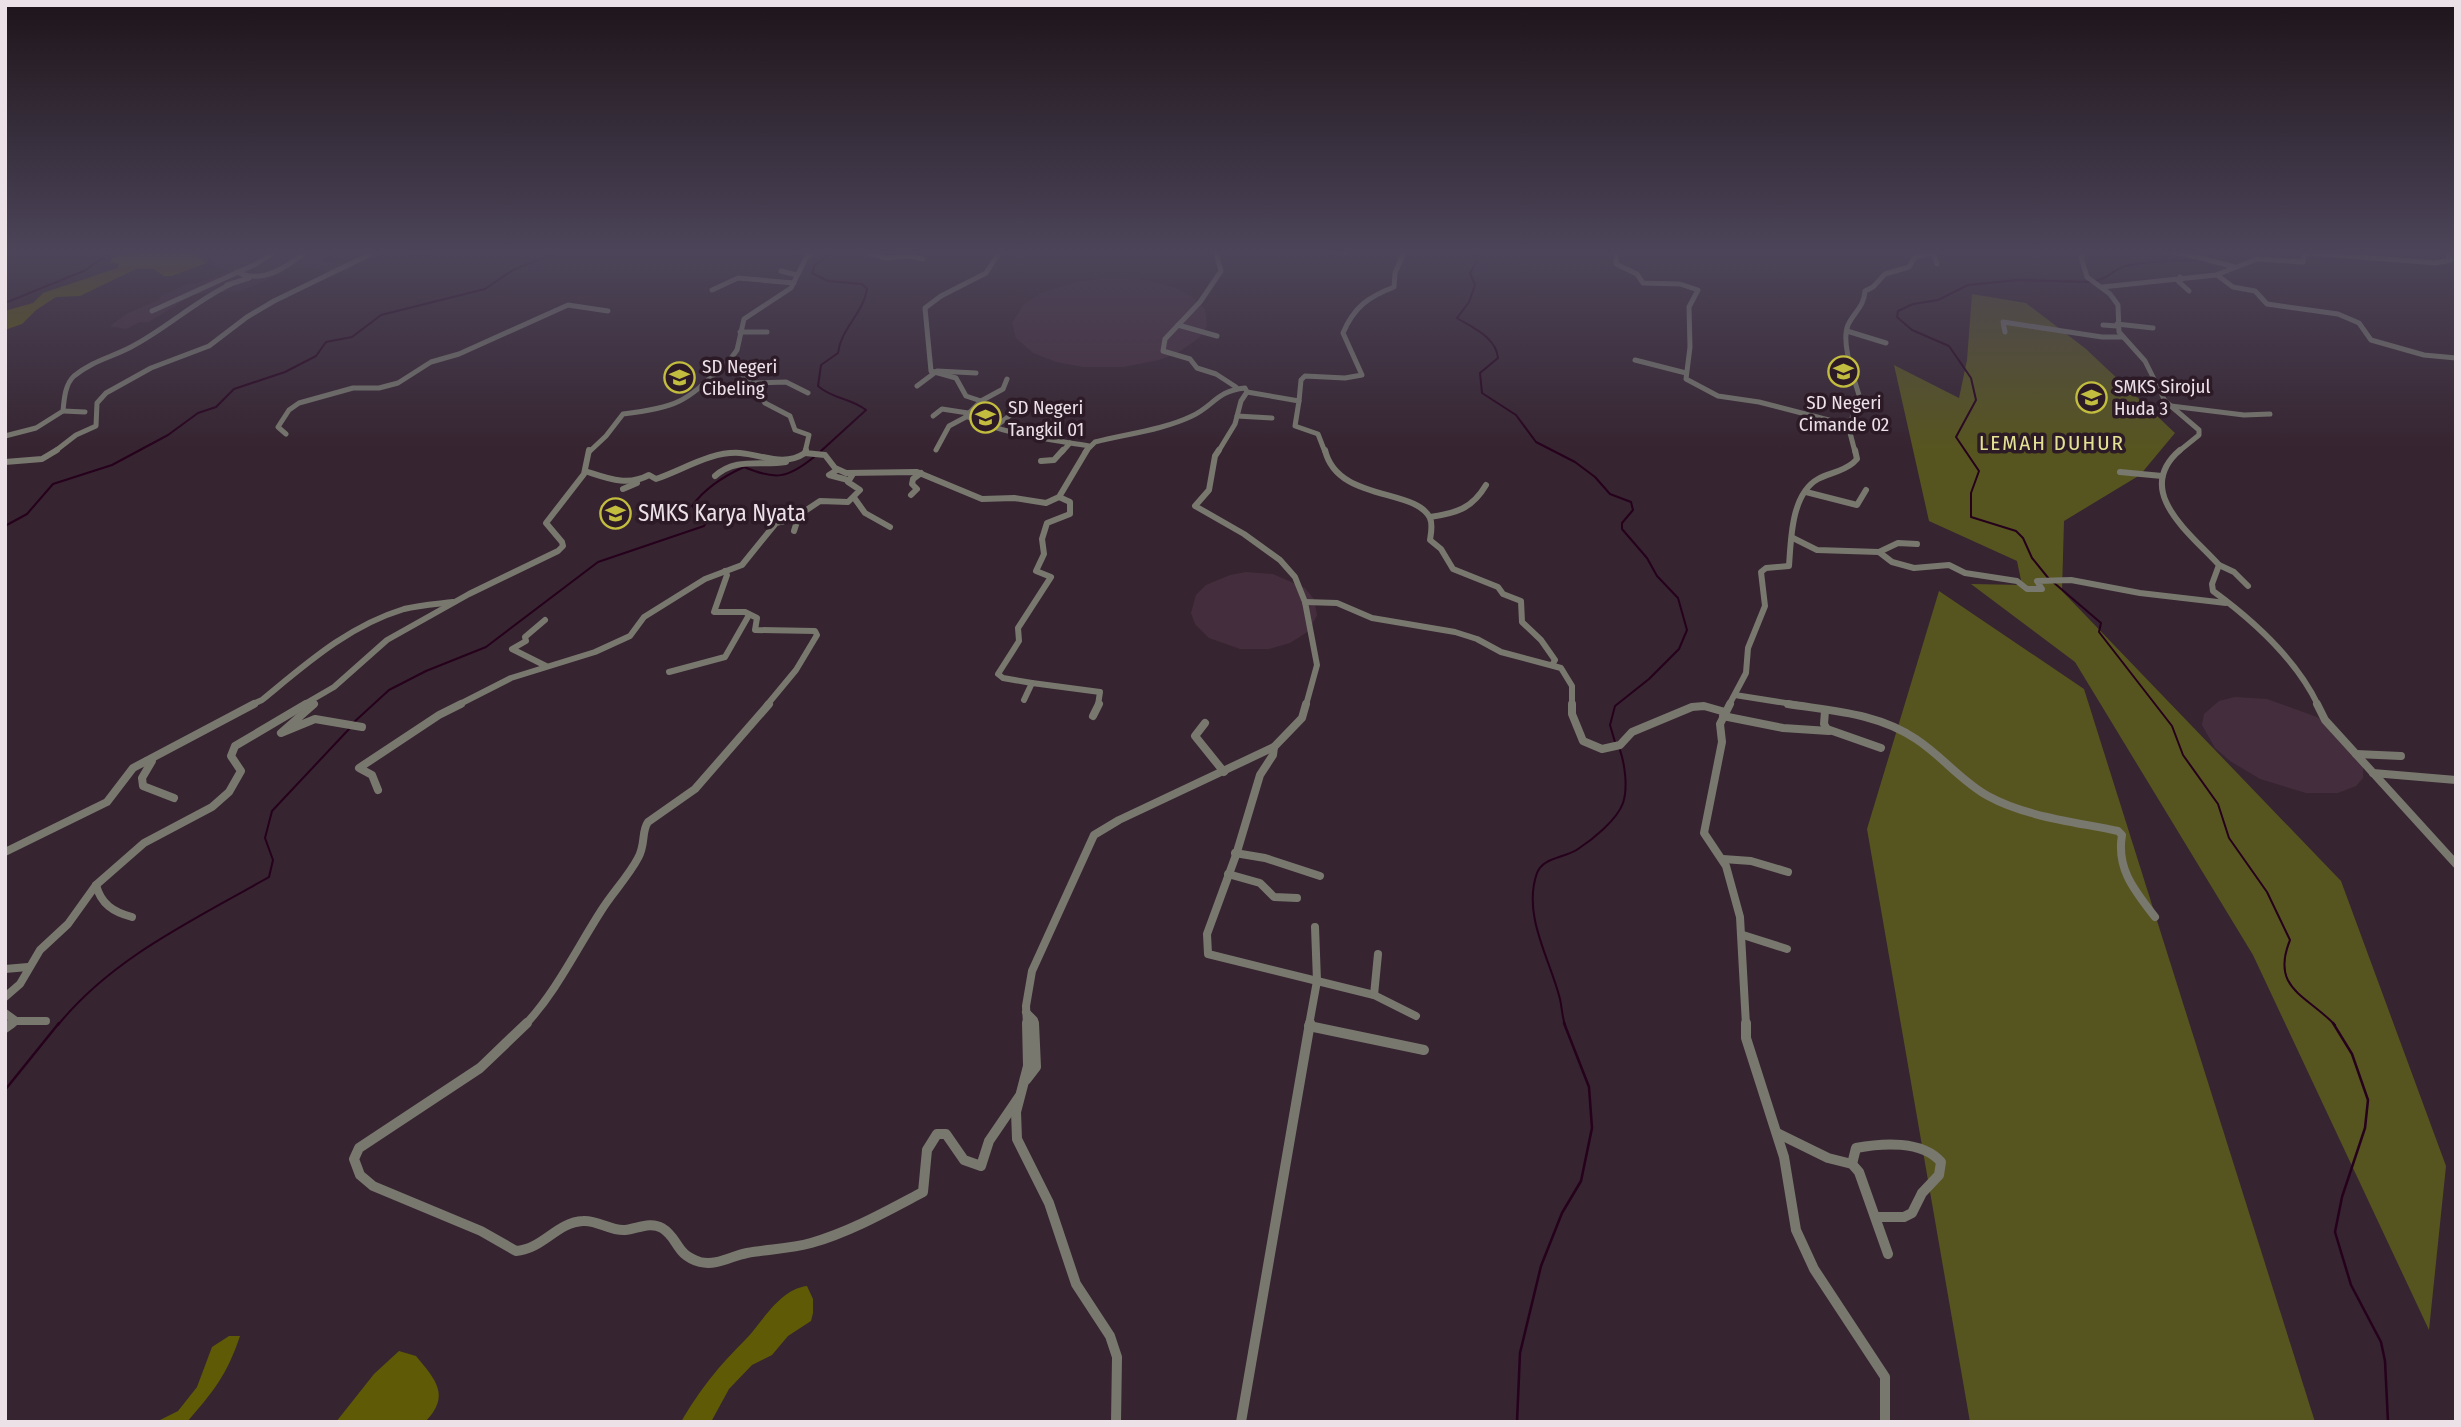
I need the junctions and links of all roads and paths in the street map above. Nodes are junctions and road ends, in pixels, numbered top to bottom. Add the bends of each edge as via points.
1 (175, 317) edge
2 (248, 317) edge
3 (543, 317) edge
4 (748, 317) edge
5 (926, 317) edge
6 (1186, 317) edge
7 (1351, 317) edge
8 (1689, 317) edge
9 (1856, 317) edge
10 (2117, 317) edge
11 (2344, 317) edge
12 (1178, 325) junction
13 (2102, 325) dead end
14 (2117, 325) junction
15 (2153, 328) dead end
16 (1847, 331) junction
17 (740, 332) junction
18 (767, 332) dead end
19 (2005, 332) dead end
20 (1217, 335) dead end
21 (2123, 337) junction
22 (1886, 344) dead end
23 (2456, 358) edge
24 (1635, 360) dead end
25 (729, 361) junction
26 (932, 372) junction
27 (976, 373) dead end
28 (1686, 373) junction
29 (1007, 379) dead end
30 (751, 383) junction
31 (917, 386) dead end
32 (1236, 387) junction
33 (1247, 392) junction
34 (808, 393) dead end
35 (981, 401) junction
36 (1299, 401) junction
37 (2171, 406) junction
38 (1021, 407) dead end
39 (2233, 408) dead end
40 (63, 411) junction
41 (85, 412) dead end
42 (2270, 414) dead end
43 (967, 415) junction
44 (933, 416) dead end
45 (1237, 416) junction
46 (2242, 416) junction
47 (1272, 418) dead end
48 (56, 424) dead end
49 (1848, 425) junction
50 (995, 427) junction
51 (38, 429) junction
52 (286, 434) dead end
53 (5, 436) edge
54 (1070, 443) junction
55 (1089, 446) junction
56 (936, 450) dead end
57 (807, 453) junction
58 (1041, 461) dead end
59 (5, 462) edge
60 (787, 462) junction
61 (585, 471) junction
62 (2120, 472) dead end
63 (921, 473) junction
64 (715, 476) dead end
65 (2162, 476) junction
66 (851, 477) junction
67 (638, 483) junction
68 (1486, 485) dead end
69 (1827, 488) dead end
70 (623, 489) dead end
71 (1866, 490) dead end
72 (1806, 492) junction
73 (911, 495) dead end
74 (1822, 496) junction
75 (1059, 497) junction
76 (855, 499) junction
77 (800, 515) junction
78 (1430, 517) junction
79 (890, 527) dead end
80 (794, 531) dead end
81 (1793, 538) junction
82 (1917, 544) dead end
83 (1879, 552) junction
84 (2219, 565) junction
85 (725, 572) junction
86 (2248, 586) dead end
87 (454, 602) junction
88 (1305, 602) junction
89 (2231, 604) junction
90 (749, 615) junction
91 (545, 620) dead end
92 (1552, 665) junction
93 (546, 666) junction
94 (669, 671) dead end
95 (1032, 683) junction
96 (334, 687) junction
97 (1735, 695) junction
98 (1024, 700) dead end
99 (1825, 711) junction
100 (1724, 714) junction
101 (1093, 716) dead end
102 (1205, 723) dead end
103 (354, 726) dead end
104 (1829, 731) junction
105 (1274, 747) junction
106 (1881, 747) dead end
107 (2356, 754) junction
108 (2401, 756) dead end
109 (147, 761) junction
110 (1224, 772) junction
111 (2373, 773) junction
112 (2456, 780) edge
113 (378, 790) dead end
114 (174, 798) dead end
115 (5, 852) edge
116 (1236, 853) junction
117 (1723, 859) junction
118 (2456, 864) edge
119 (1788, 872) dead end
120 (1228, 874) junction
121 (1320, 876) dead end
122 (96, 885) junction
123 (1297, 898) dead end
124 (132, 917) dead end
125 (2155, 917) dead end
126 (1315, 927) dead end
127 (1743, 935) junction
128 (1787, 949) dead end
129 (1378, 954) dead end
130 (28, 967) junction
131 (5, 969) edge
132 (1317, 981) junction
133 (1374, 995) junction
134 (5, 997) edge
135 (5, 1013) edge
136 (1416, 1016) dead end
137 (16, 1021) junction
138 (46, 1021) dead end
139 (1309, 1026) junction
140 (5, 1028) edge
141 (1424, 1050) dead end
142 (1022, 1093) junction
143 (1777, 1133) junction
144 (1852, 1164) junction
145 (1877, 1217) junction
146 (1888, 1254) dead end
147 (1116, 1422) edge
148 (1241, 1422) edge
149 (1885, 1422) edge

1 - 40 street via 73,377
2 - 59 street via 209,346 151,368 106,393 97,403 96,426 55,452 42,459
3 - 52 street via 459,355 431,362 394,384 353,388 305,401 292,407 278,423
4 - 17 street
5 - 26 street
6 - 12 street
7 - 36 street via 1343,331 1362,375 1304,376
8 - 28 street
9 - 16 street
10 - 14 street
11 - 23 street via 2359,323 2371,340 2424,355
12 - 20 street
12 - 32 street via 1165,339 1164,353 1190,359 1197,368
13 - 14 street
14 - 15 street
14 - 21 street
16 - 22 street
16 - 49 street via 1861,402
17 - 18 street
17 - 25 street via 739,348
19 - 21 street via 2003,321 2102,338
21 - 37 street via 2145,361
24 - 28 street
25 - 30 street
25 - 61 street via 686,400 623,414 589,450
26 - 27 street
26 - 31 street
26 - 35 street via 956,378 964,394
28 - 49 street via 1686,379 1714,395
29 - 35 street via 1003,389
30 - 34 street via 786,382
30 - 57 street via 765,403 790,416 794,430 809,435
32 - 33 street
32 - 55 street via 1186,419 1104,438
33 - 36 street
33 - 45 street
35 - 43 street
36 - 78 street via 1295,426 1318,434 1332,470 1357,485 1419,507
37 - 46 street
37 - 65 street via 2199,435 2172,454
38 - 50 street
39 - 46 street
40 - 41 street
40 - 51 street
42 - 46 street
43 - 44 street via 942,409
43 - 50 street
43 - 56 street via 948,426
45 - 47 street
45 - 88 street via 1216,452 1209,490 1195,506 1239,530 1280,561 1295,577
48 - 51 street
49 - 72 street via 1856,461 1812,483
50 - 54 street
51 - 53 street
54 - 55 street
54 - 58 street via 1054,460
55 - 75 street
57 - 60 street
57 - 66 street via 823,454 837,470 829,475
60 - 64 street via 773,466 739,462
60 - 67 street via 732,453 691,463 664,477 649,475
61 - 67 street
61 - 87 street via 546,523 563,546
62 - 65 street
63 - 66 street
63 - 73 street via 913,479 918,489
63 - 75 street via 982,499 1039,503
65 - 84 street via 2167,508
66 - 76 street via 860,490
67 - 70 street
68 - 78 street via 1471,507
69 - 74 street
71 - 74 street via 1857,505
72 - 74 street
72 - 81 street via 1795,513
75 - 95 street via 1070,502 1069,514 1047,523 1044,554 1036,571 1051,577 1018,628 1019,641 998,674
76 - 77 street via 839,504 820,501
76 - 79 street via 865,513
77 - 80 street
77 - 85 street via 776,523 743,565
78 - 92 street via 1430,540 1441,549 1448,565 1521,601 1521,620 1549,649 1555,660
81 - 83 street via 1817,550
81 - 97 street via 1789,566 1761,572 1765,606
82 - 83 street via 1898,543
83 - 89 street via 1892,562 1914,568 1949,565 1965,573 2017,581 2029,589 2042,589 2037,581 2071,580
84 - 86 street
84 - 89 street via 2213,591
85 - 90 street via 713,611
85 - 93 street via 705,579 644,617 630,636
87 - 96 street via 387,640
87 - 109 street via 413,607 363,625 329,645 262,700
88 - 92 street via 1337,603 1372,618 1462,634 1501,652
88 - 105 street via 1316,653 1314,679 1302,718
89 - 107 street via 2298,672 2325,720
90 - 94 street via 725,657
90 - 142 street via 757,618 755,630 811,630 817,635 789,680 718,766 685,800 648,822 637,860 551,994 480,1068 359,1149 354,1159 360,1175 373,1186 481,1231 516,1251 537,1247 573,1222 597,1221 624,1230 660,1226 683,1255 714,1265 742,1254 813,1242 923,1192 927,1150 937,1134 946,1134 964,1162 981,1166 989,1141
91 - 93 street via 512,649
92 - 100 street via 1561,668 1572,687 1572,714 1583,741 1596,748 1618,745 1632,732 1692,707 1704,706
93 - 113 street via 517,675 450,709 372,758 359,768 372,775
95 - 98 street
95 - 101 street via 1100,692
96 - 103 street via 281,732 316,719
96 - 122 street via 235,746 231,756 241,771 229,792 212,807 144,843
97 - 99 street
97 - 100 street
99 - 104 street via 1824,724
99 - 125 street via 1870,717 1897,727 1974,788 2004,803 2118,831 2122,835 2120,864
100 - 104 street via 1783,728
100 - 117 street via 1704,833
102 - 110 street via 1195,736
104 - 106 street
105 - 110 street
105 - 116 street
107 - 108 street
107 - 111 street
109 - 114 street via 152,761 142,778 143,786
109 - 115 street via 129,773 107,802
110 - 142 street via 1094,835 1039,953 1028,989 1026,1012 1034,1020 1037,1067
111 - 112 street
111 - 118 street
116 - 120 street
116 - 121 street
117 - 119 street via 1751,861
117 - 127 street
120 - 123 street via 1260,883 1274,897
120 - 132 street via 1208,934 1208,954
122 - 124 street via 107,907
122 - 130 street via 68,925
126 - 132 street
127 - 128 street
127 - 143 street via 1746,1038
129 - 133 street
130 - 131 street
130 - 134 street via 20,984
132 - 133 street
132 - 139 street
133 - 136 street
135 - 137 street
137 - 138 street
137 - 140 street
139 - 141 street
139 - 148 street
142 - 147 street via 1016,1112 1017,1139 1049,1203 1076,1284 1110,1336 1117,1357
143 - 144 street via 1828,1158
143 - 149 street via 1805,1251 1885,1377
144 - 145 street
144 - 145 street via 1856,1148 1876,1144 1929,1150 1938,1158 1940,1174 1922,1193 1912,1213
145 - 146 street

